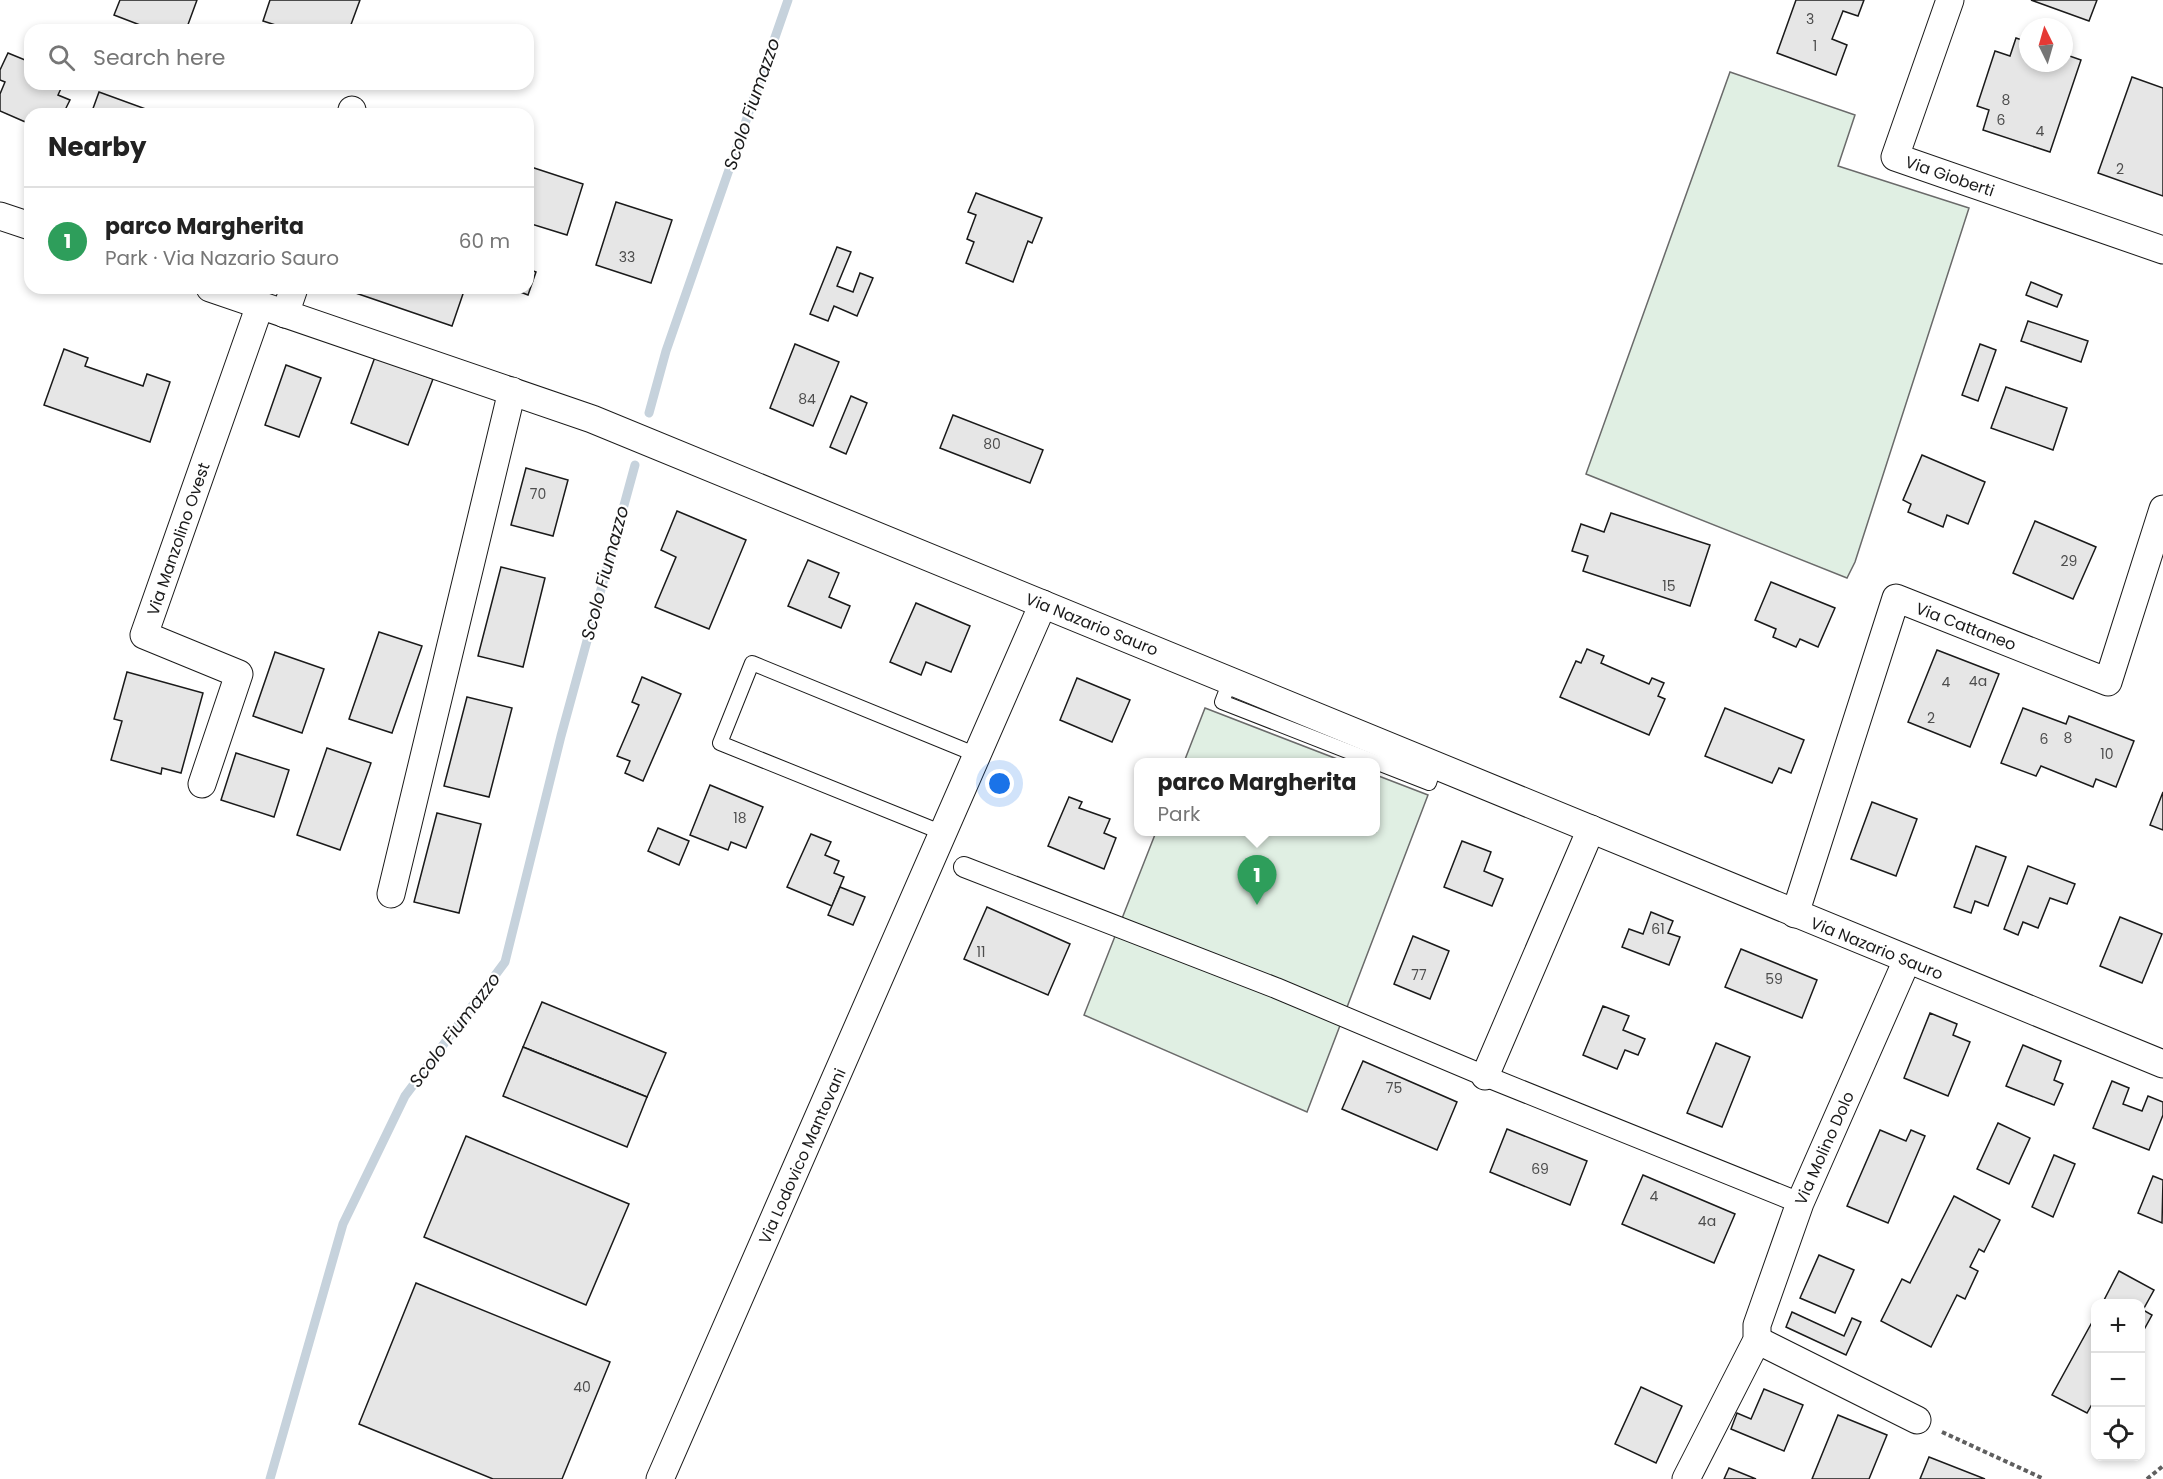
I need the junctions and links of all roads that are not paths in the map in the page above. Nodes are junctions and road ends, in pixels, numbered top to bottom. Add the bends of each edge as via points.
1 (1950, 0) edge
2 (0, 216) edge
3 (24, 224) edge
4 (2163, 250) edge
5 (228, 294) edge
6 (292, 294) edge
7 (260, 305) junction
8 (285, 314) junction
9 (512, 392) junction
10 (2163, 509) edge
11 (1043, 604) junction
12 (977, 755) junction
13 (202, 784) dead end
14 (1591, 830) junction
15 (943, 833) junction
16 (964, 867) dead end
17 (391, 894) dead end
18 (1795, 915) junction
19 (1907, 960) junction
20 (2163, 1064) edge
21 (1485, 1076) junction
22 (1800, 1203) junction
23 (1757, 1340) junction
24 (1917, 1420) dead end
25 (660, 1479) edge
26 (1686, 1479) edge

1 - 4 street, Via Gioberti via 1895,157
2 - 3 street
5 - 7 street
6 - 8 street
7 - 8 street
7 - 13 street, Via Manzolino Ovest via 144,635 239,674
8 - 9 street
9 - 11 street, Via Nazario Sauro via 592,419
9 - 17 street
10 - 18 street, Via Cattaneo via 2108,682 1896,598
11 - 12 street, Via Lodovico Mantovani
11 - 14 street, Via Nazario Sauro
12 - 15 street, Via Lodovico Mantovani
12 - 15 lane via 752,663 720,743
14 - 18 street, Via Nazario Sauro
14 - 21 street
15 - 25 street, Via Lodovico Mantovani
16 - 21 street via 1276,988
18 - 19 street, Via Nazario Sauro
19 - 20 street, Via Nazario Sauro
19 - 22 street, Via Molino Dolo
21 - 22 street
22 - 23 street, Via Molino Dolo via 1757,1326
23 - 24 street
23 - 26 street, Via Molino Dolo

